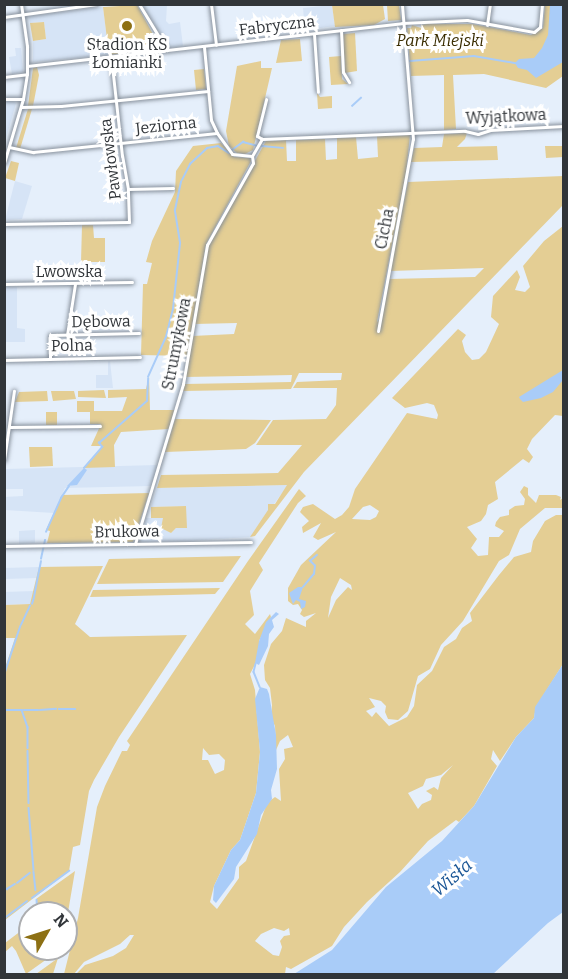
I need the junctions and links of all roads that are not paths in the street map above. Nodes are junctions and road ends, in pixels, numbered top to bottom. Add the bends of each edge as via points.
1 (21, 4) edge
2 (97, 4) edge
3 (140, 4) edge
4 (211, 4) edge
5 (402, 4) edge
6 (490, 4) edge
7 (542, 4) edge
8 (71, 6) edge
9 (23, 14) junction
10 (4, 17) edge
11 (405, 23) junction
12 (487, 24) junction
13 (341, 30) junction
14 (314, 34) junction
15 (216, 45) junction
16 (204, 47) junction
17 (166, 51) junction
18 (111, 57) junction
19 (27, 66) junction
20 (27, 74) junction
21 (4, 77) edge
22 (349, 82) dead end
23 (208, 91) junction
24 (318, 92) dead end
25 (4, 99) edge
26 (23, 99) junction
27 (266, 99) dead end
28 (116, 100) junction
29 (21, 107) junction
30 (564, 126) edge
31 (413, 132) junction
32 (217, 133) junction
33 (262, 139) junction
34 (120, 143) junction
35 (7, 149) edge
36 (252, 156) junction
37 (4, 163) edge
38 (173, 188) dead end
39 (128, 189) junction
40 (4, 224) edge
41 (132, 282) dead end
42 (4, 284) edge
43 (75, 284) junction
44 (378, 331) dead end
45 (140, 333) dead end
46 (67, 335) junction
47 (140, 357) dead end
48 (50, 359) junction
49 (4, 360) edge
50 (14, 391) dead end
51 (4, 425) edge
52 (9, 426) junction
53 (100, 426) dead end
54 (4, 460) edge
55 (251, 542) dead end
56 (135, 544) junction
57 (4, 546) edge

1 - 9 street
2 - 8 street
3 - 17 street
4 - 15 street
5 - 11 street, Cicha
6 - 12 street
7 - 12 street, Fabryczna via 537,31
8 - 9 street
9 - 10 street
9 - 19 street
11 - 12 street, Fabryczna via 461,20
11 - 13 street, Fabryczna
11 - 31 street, Cicha
13 - 14 street, Fabryczna
13 - 22 street via 343,72
14 - 15 street, Fabryczna
14 - 24 street
15 - 16 street, Fabryczna
16 - 17 street, Fabryczna
16 - 23 street
17 - 18 street, Fabryczna
18 - 19 street, Fabryczna
18 - 28 street, Pawłowska
19 - 20 street
20 - 21 street
20 - 26 street
23 - 28 street
23 - 32 street via 211,120
25 - 26 street
26 - 29 street
27 - 33 street via 257,136
28 - 29 street
28 - 34 street, Pawłowska
29 - 35 street
30 - 31 street, Wyjątkowa via 478,134
31 - 33 street
31 - 44 street, Cicha
32 - 34 street, Jeziorna
32 - 36 street, Jeziorna via 232,154
33 - 36 street
34 - 35 street, Jeziorna via 33,152
34 - 39 street, Pawłowska
35 - 37 street
36 - 56 street, Strumykowa via 252,163 207,244 183,384
38 - 39 street
39 - 40 street, Pawłowska via 129,222
41 - 43 street, Lwowska
42 - 43 street, Lwowska
43 - 46 street
45 - 46 street, Dębowa
46 - 48 street, Dębowa via 50,336
47 - 48 street, Polna
48 - 49 street, Polna
50 - 52 street
51 - 52 street
52 - 53 street
52 - 54 street
55 - 56 street, Brukowa
56 - 57 street, Brukowa

